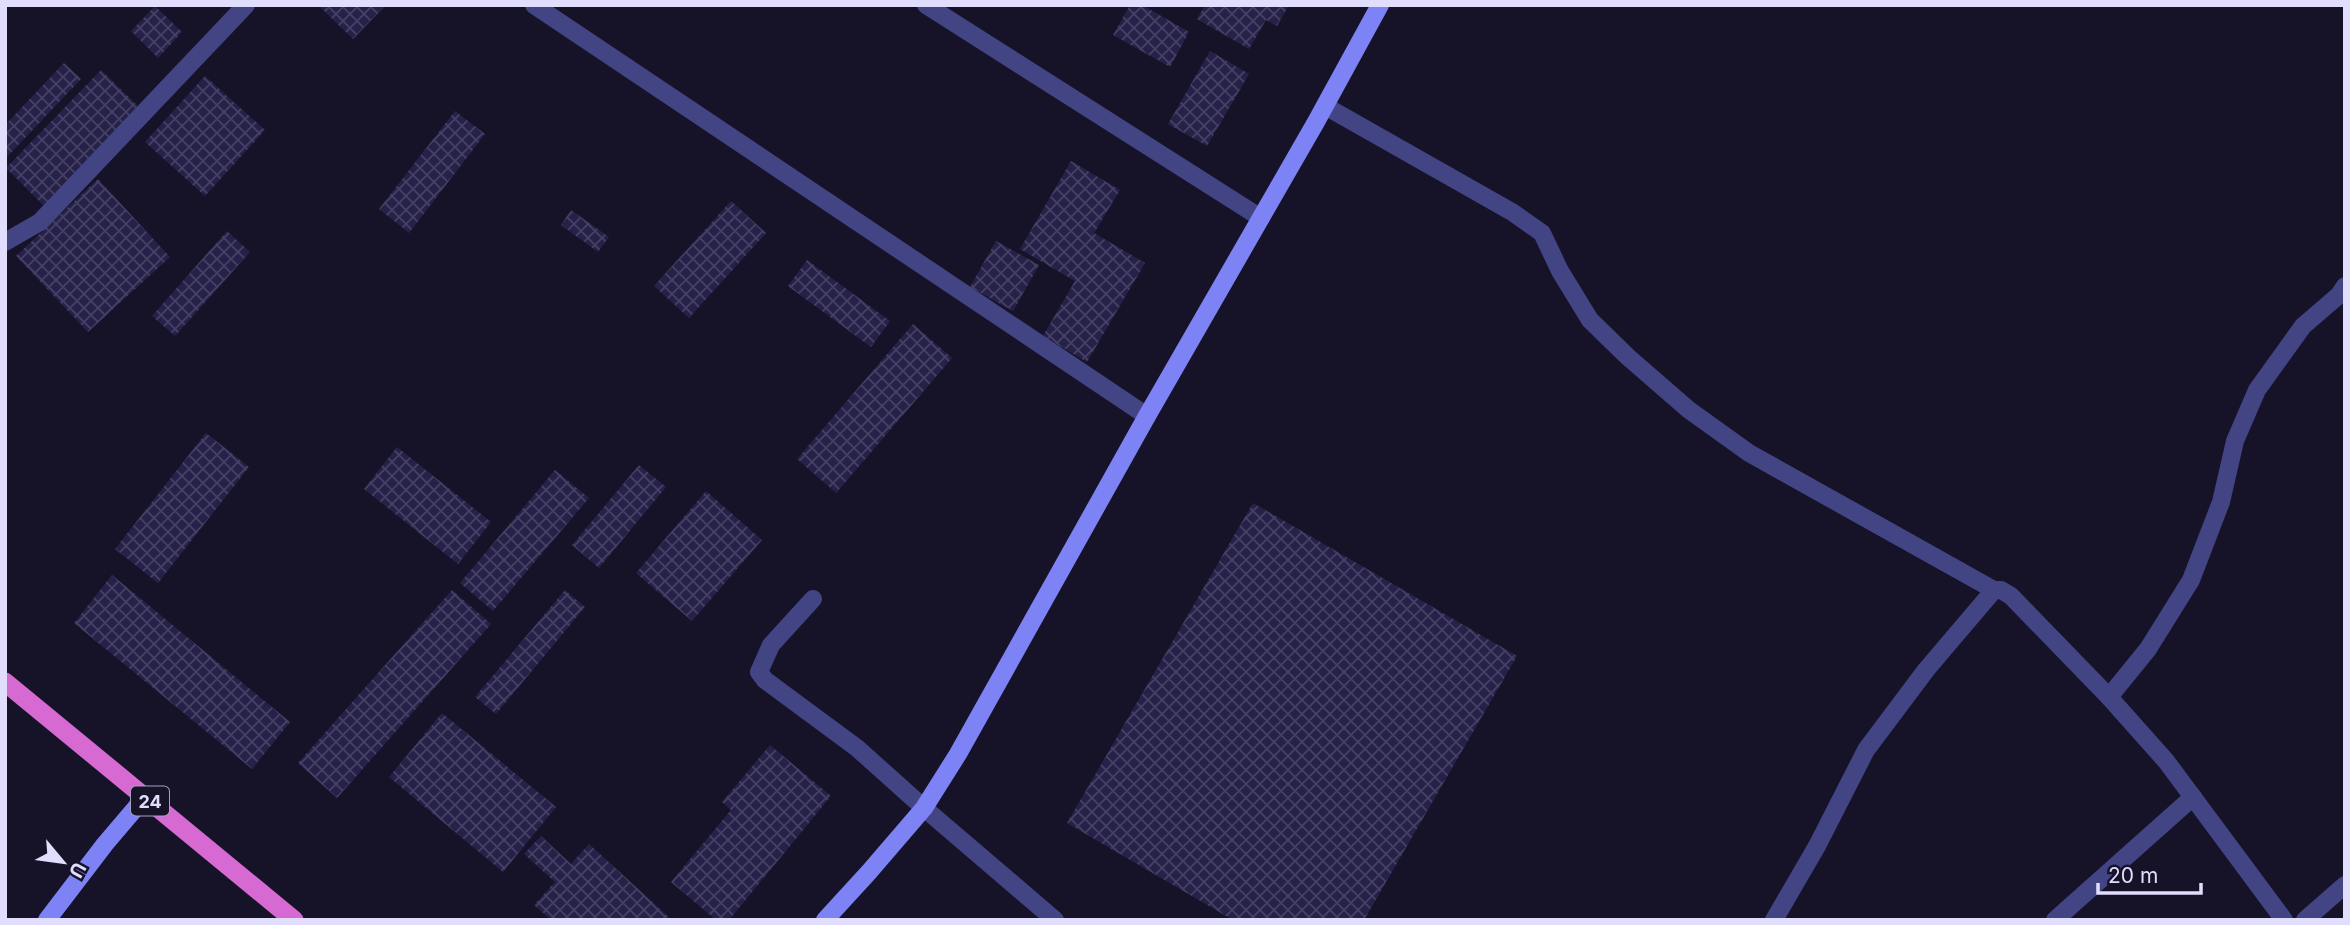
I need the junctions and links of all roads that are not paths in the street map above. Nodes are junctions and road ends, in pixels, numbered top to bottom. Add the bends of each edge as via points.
1 (246, 5) edge
2 (534, 5) edge
3 (926, 5) edge
4 (1380, 5) edge
5 (1325, 106) junction
6 (1261, 218) junction
7 (5, 242) edge
8 (2345, 286) edge
9 (1147, 416) junction
10 (1994, 590) junction
11 (813, 599) dead end
12 (5, 682) edge
13 (2109, 697) junction
14 (145, 797) junction
15 (2193, 797) junction
16 (924, 808) junction
17 (2345, 886) edge
18 (47, 920) edge
19 (295, 920) edge
20 (825, 920) edge
21 (1055, 920) edge
22 (1774, 920) edge
23 (2055, 920) edge
24 (2284, 920) edge
25 (2305, 920) edge

1 - 7 street via 40,222
2 - 9 street
3 - 6 street
4 - 5 main road
5 - 6 main road
5 - 10 street via 1542,233 1590,320 1689,410 1739,446
6 - 9 main road
8 - 13 street via 2303,326 2257,390 2235,440 2221,502 2191,580 2148,649
9 - 16 main road
10 - 13 street via 2011,596
10 - 22 street via 1866,750
11 - 16 street via 771,645 759,672 857,748
12 - 14 highway, 24
13 - 15 street
14 - 18 main road
14 - 19 highway, 24
15 - 23 street
15 - 24 street
16 - 20 main road
16 - 21 street
17 - 25 street

